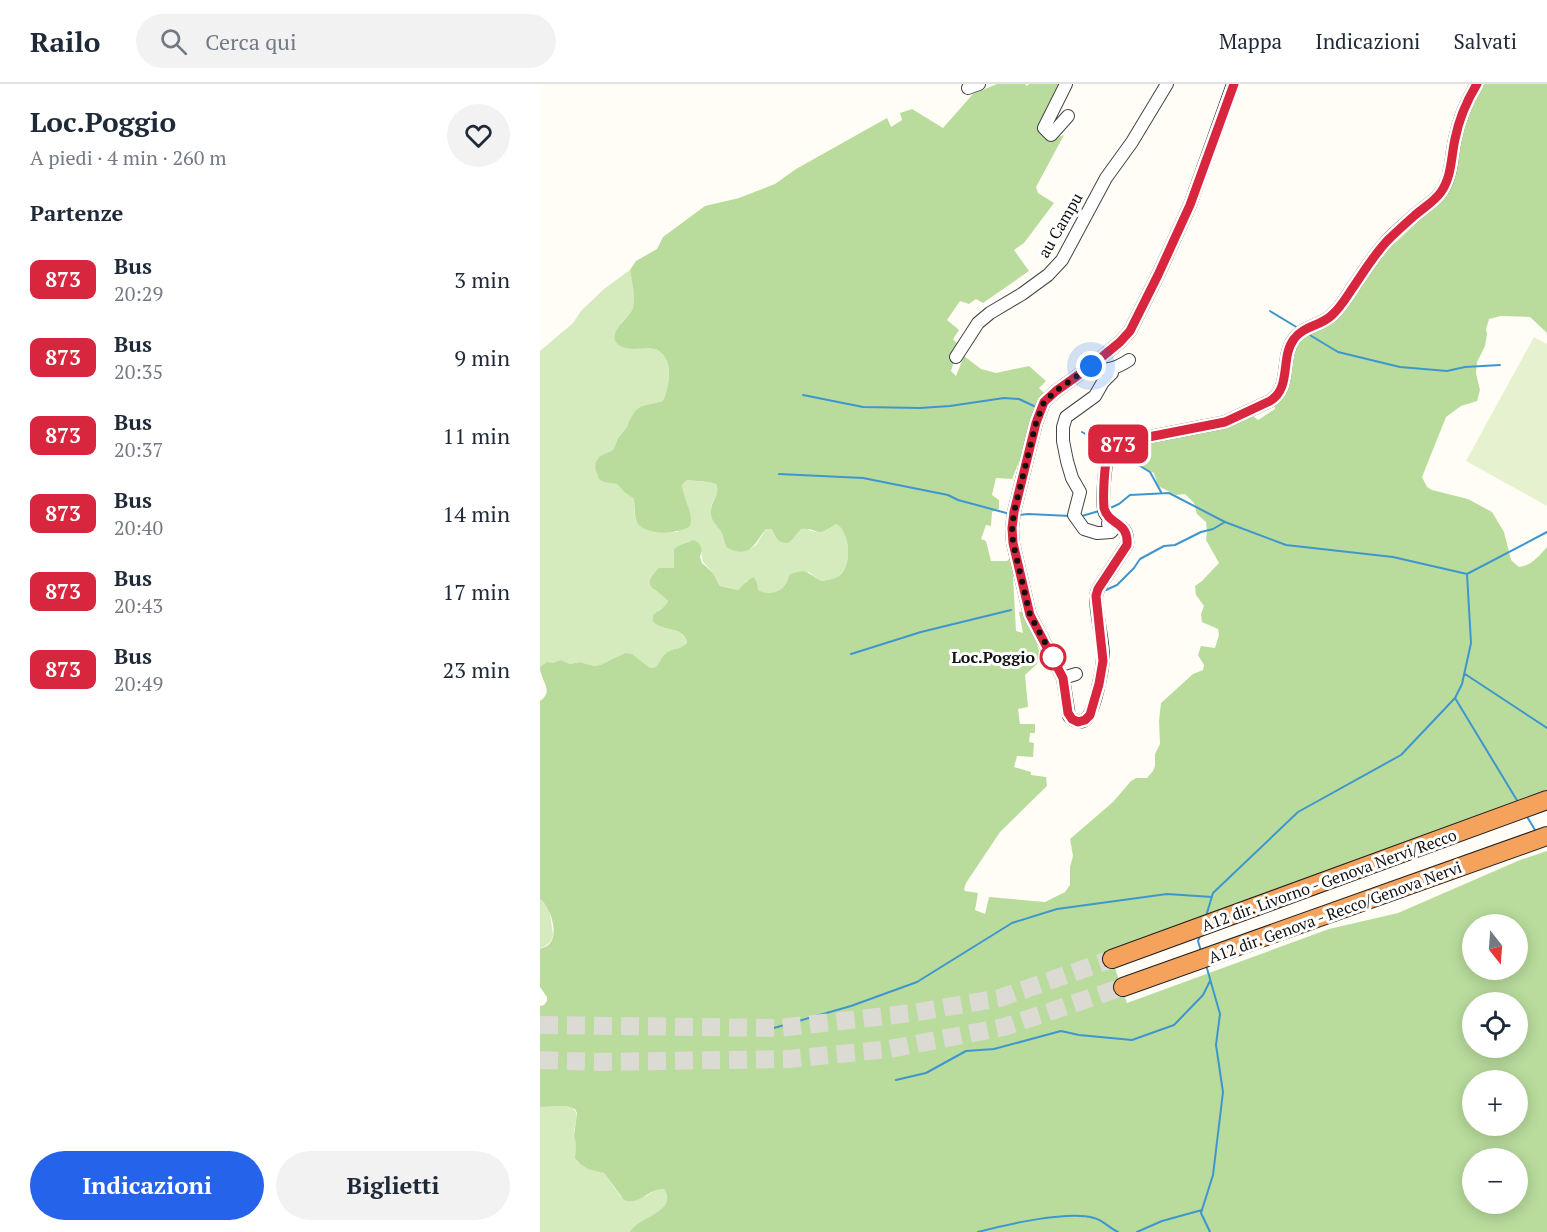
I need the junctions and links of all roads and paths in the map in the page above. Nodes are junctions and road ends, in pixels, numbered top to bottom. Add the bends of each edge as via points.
1 (1066, 84) edge
2 (1167, 84) edge
3 (1233, 84) edge
4 (1477, 84) edge
5 (1068, 116) dead end
6 (1136, 317) junction
7 (956, 357) dead end
8 (1129, 360) dead end
9 (1091, 366) junction
10 (1112, 369) junction
11 (1056, 391) junction
12 (1106, 513) junction
13 (1076, 674) dead end
14 (1063, 678) junction
15 (1547, 800) edge
16 (1547, 836) edge
17 (1112, 960) tunnel mouth
18 (1123, 987) tunnel mouth

1 - 5 street via 1044,128 1051,135
2 - 7 street, au Campu via 1106,178 1062,260 1023,294 978,323
3 - 6 street via 1190,205
4 - 12 street via 1464,106 1443,190 1386,242 1340,308 1295,338 1283,384 1274,400 1225,422 1123,442 1112,449 1107,458
6 - 9 street via 1120,342
6 - 11 street via 1058,382
8 - 10 street
9 - 10 street
9 - 11 street
10 - 12 street via 1095,396 1066,417 1063,427 1067,461 1080,492 1074,515 1083,529 1111,532
11 - 14 street via 1044,402 1036,423 1012,528 1030,615
12 - 14 street via 1128,537 1096,596 1103,661 1090,715 1085,720 1078,722 1069,716
13 - 14 street
15 - 17 highway, A12 dir. Livorno - Genova Nervi/Recco
16 - 18 highway, A12 dir. Genova - Recco/Genova Nervi

